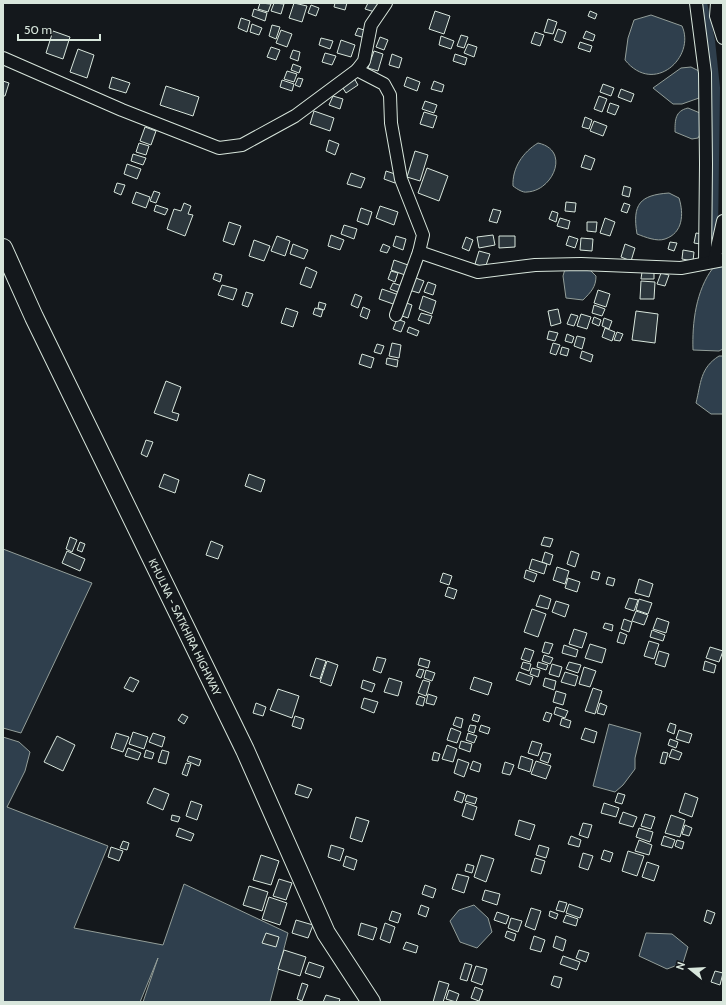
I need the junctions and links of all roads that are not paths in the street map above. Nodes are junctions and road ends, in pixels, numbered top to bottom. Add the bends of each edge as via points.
1 (386, 3) edge
2 (696, 3) edge
3 (717, 3) edge
4 (723, 38) edge
5 (3, 58) edge
6 (357, 70) junction
7 (723, 221) edge
8 (3, 248) edge
9 (419, 252) junction
10 (714, 261) edge
11 (396, 315) dead end
12 (371, 1002) edge

1 - 6 street via 371,25 364,61
2 - 10 street via 705,74 706,164
3 - 4 street via 716,16
5 - 6 street via 122,110 219,148 242,145 295,116
6 - 9 street via 384,84 390,95 391,123 401,179 423,235
7 - 10 street
8 - 12 highway, KHULNA - SATKHIRA HIGHWAY via 244,750 326,933
9 - 10 street via 478,272 535,265 581,264 681,268
9 - 11 street

